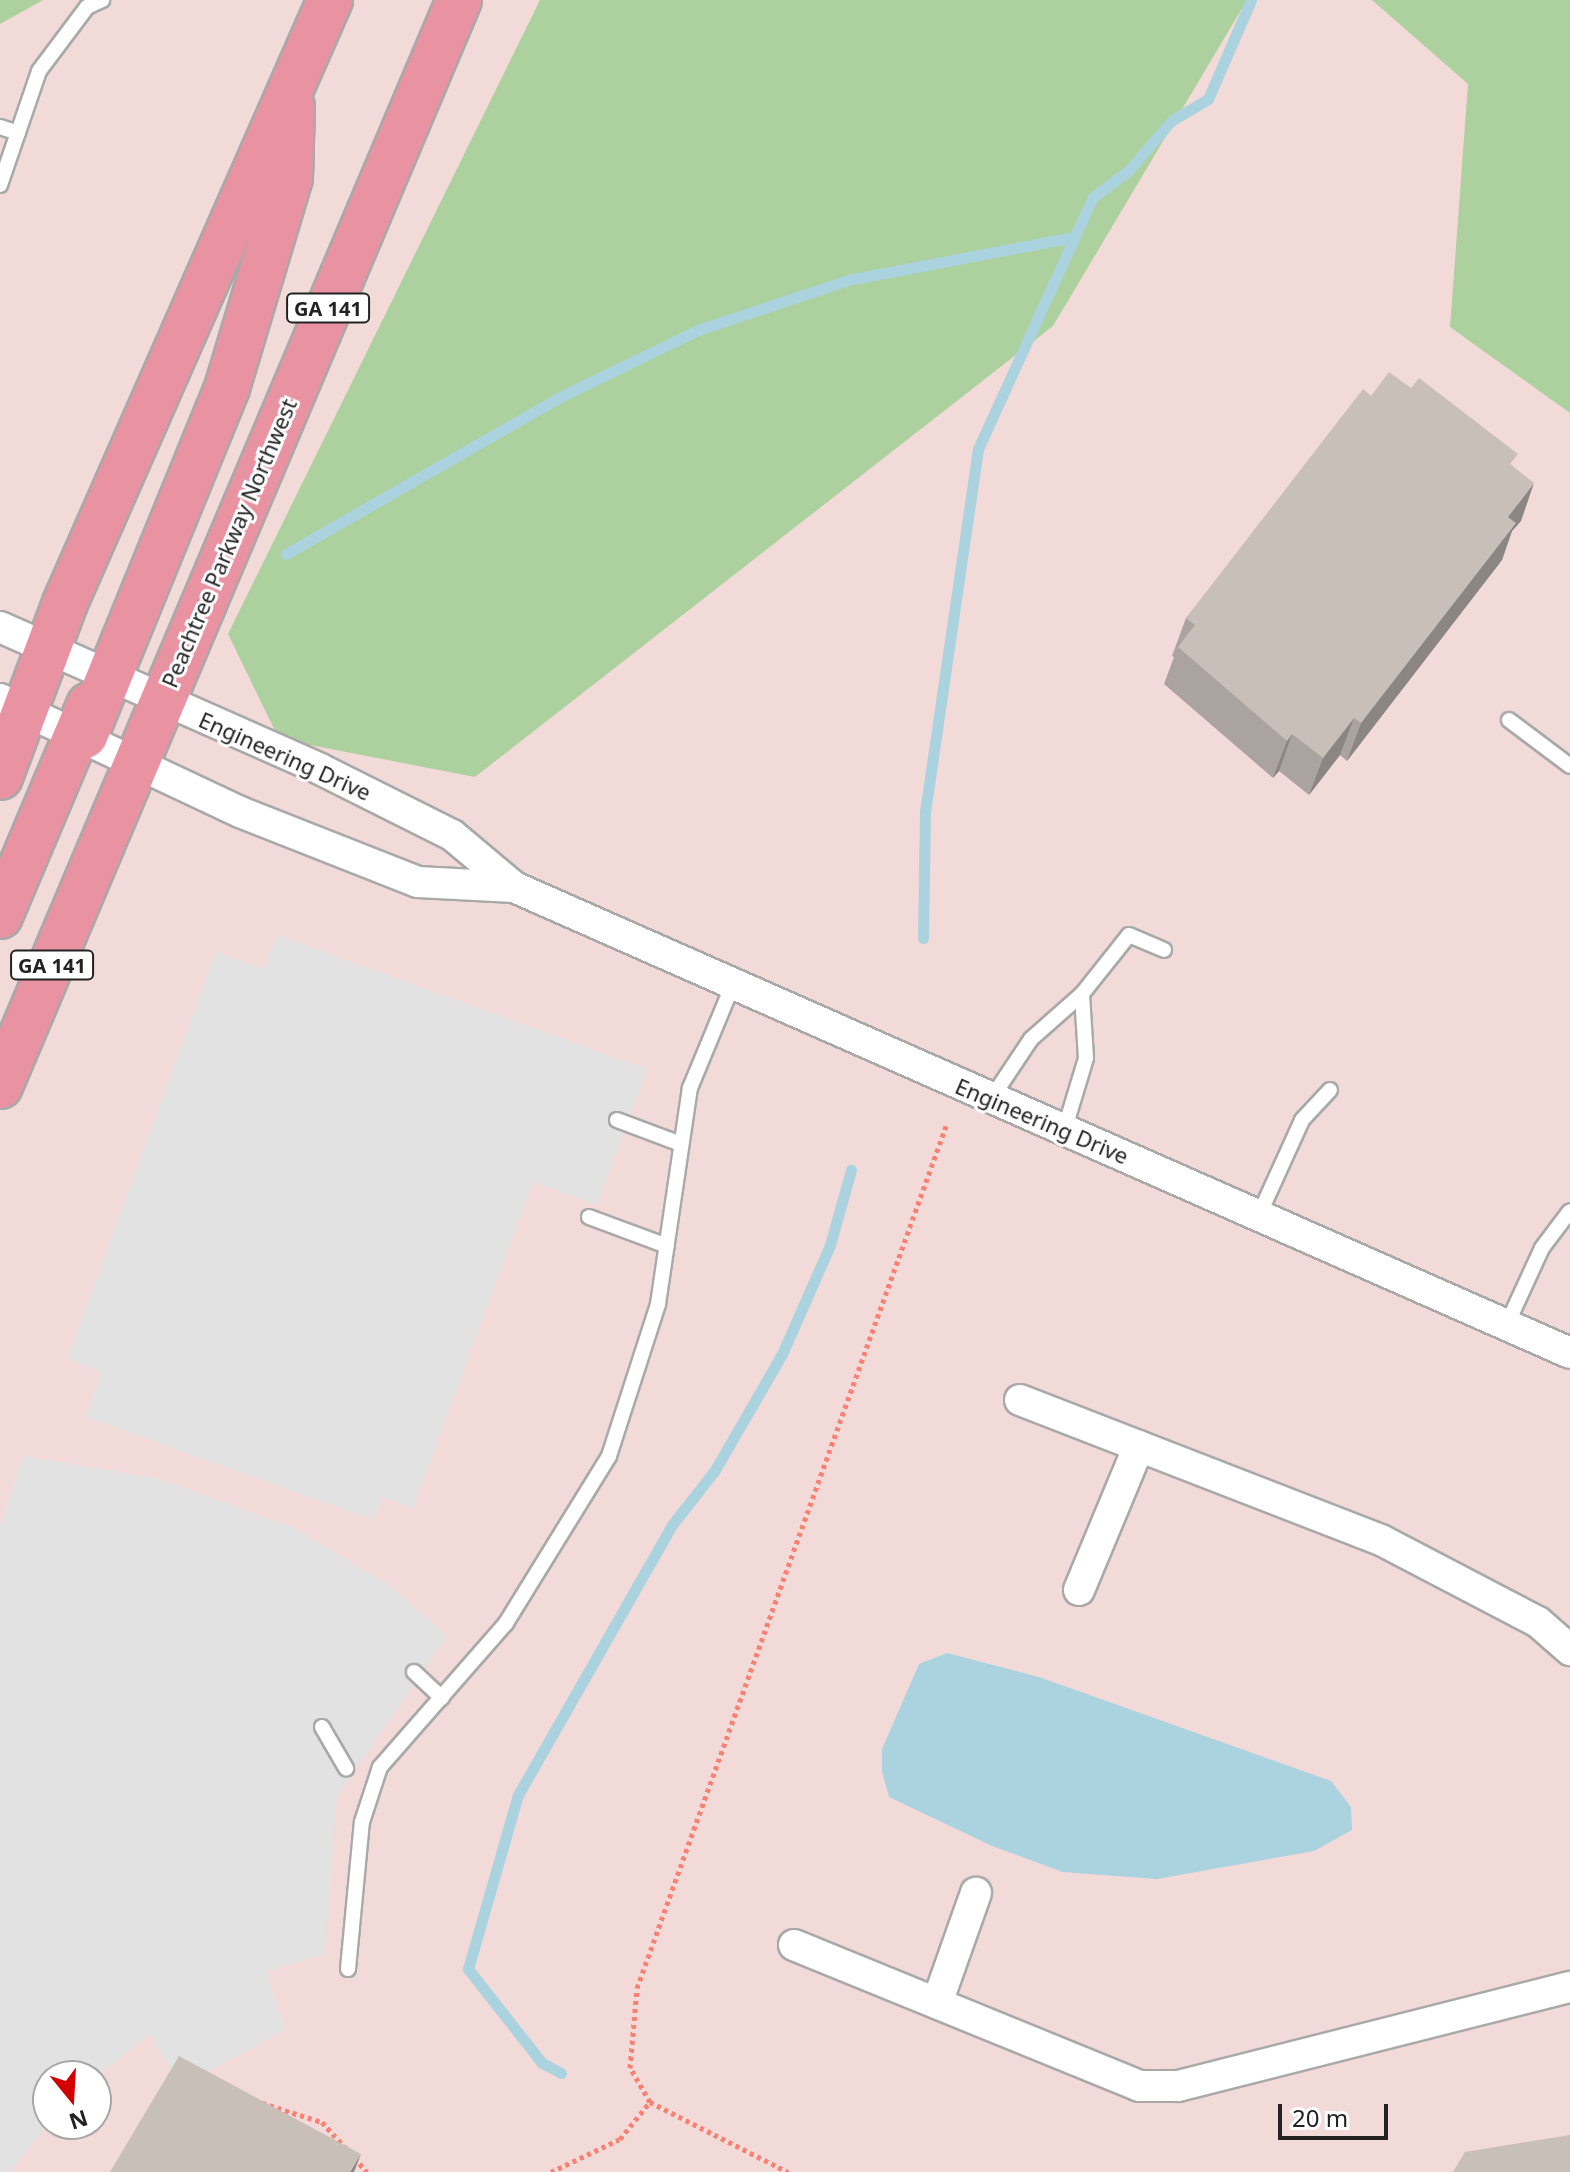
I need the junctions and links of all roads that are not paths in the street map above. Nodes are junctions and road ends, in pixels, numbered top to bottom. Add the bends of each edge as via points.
1 (102, 0) edge
2 (330, 0) edge
3 (459, 0) edge
4 (293, 92) junction
5 (0, 127) edge
6 (18, 133) junction
7 (0, 185) edge
8 (0, 627) edge
9 (48, 650) junction
10 (104, 676) junction
11 (163, 703) junction
12 (13, 705) edge
13 (1509, 720) dead end
14 (81, 735) junction
15 (140, 762) junction
16 (1570, 766) edge
17 (0, 777) edge
18 (514, 887) junction
19 (0, 916) edge
20 (1164, 950) dead end
21 (733, 984) junction
22 (1082, 994) junction
23 (0, 1086) edge
24 (1330, 1090) dead end
25 (991, 1100) junction
26 (617, 1120) dead end
27 (1064, 1131) junction
28 (681, 1144) junction
29 (1570, 1211) edge
30 (1259, 1215) junction
31 (589, 1217) dead end
32 (667, 1246) junction
33 (1508, 1322) junction
34 (1570, 1353) edge
35 (1020, 1400) dead end
36 (1139, 1446) junction
37 (1079, 1590) dead end
38 (1570, 1650) edge
39 (414, 1672) dead end
40 (442, 1698) junction
41 (322, 1727) dead end
42 (346, 1768) dead end
43 (976, 1893) dead end
44 (794, 1945) dead end
45 (348, 1969) dead end
46 (1570, 1987) edge
47 (937, 2003) junction

1 - 6 lane via 87,7 39,71
2 - 4 highway
3 - 11 highway, Peachtree Parkway Northwest / GA 141
4 - 9 highway
4 - 10 highway via 290,178 227,388
5 - 6 lane
6 - 7 lane
8 - 9 street, Engineering Drive
9 - 10 street, Engineering Drive
9 - 12 highway
10 - 11 street, Engineering Drive
10 - 14 highway
11 - 15 highway, Peachtree Parkway Northwest / GA 141
11 - 18 street, Engineering Drive via 320,769 452,835
12 - 14 street, Engineering Drive
12 - 17 highway
13 - 16 lane
14 - 15 street, Engineering Drive
14 - 19 highway
15 - 18 street, Engineering Drive via 240,812 418,882
15 - 23 highway, Peachtree Parkway Northwest / GA 141
18 - 21 street, Engineering Drive
20 - 22 lane via 1129,935
21 - 25 street, Engineering Drive
21 - 28 lane via 690,1088
22 - 25 lane via 1031,1039
22 - 27 lane via 1086,1058
24 - 30 lane via 1302,1120
25 - 27 street, Engineering Drive
26 - 28 lane
27 - 30 street, Engineering Drive
28 - 32 lane
29 - 33 lane via 1542,1248
30 - 33 street, Engineering Drive
31 - 32 lane
32 - 40 lane via 658,1304 609,1456 506,1623
33 - 34 street, Engineering Drive
35 - 36 street
36 - 37 street
36 - 38 street via 1381,1540 1538,1622
39 - 40 lane
40 - 45 lane via 380,1767 362,1822
41 - 42 lane
43 - 47 street
44 - 47 street
46 - 47 street via 1178,2086 1139,2086

